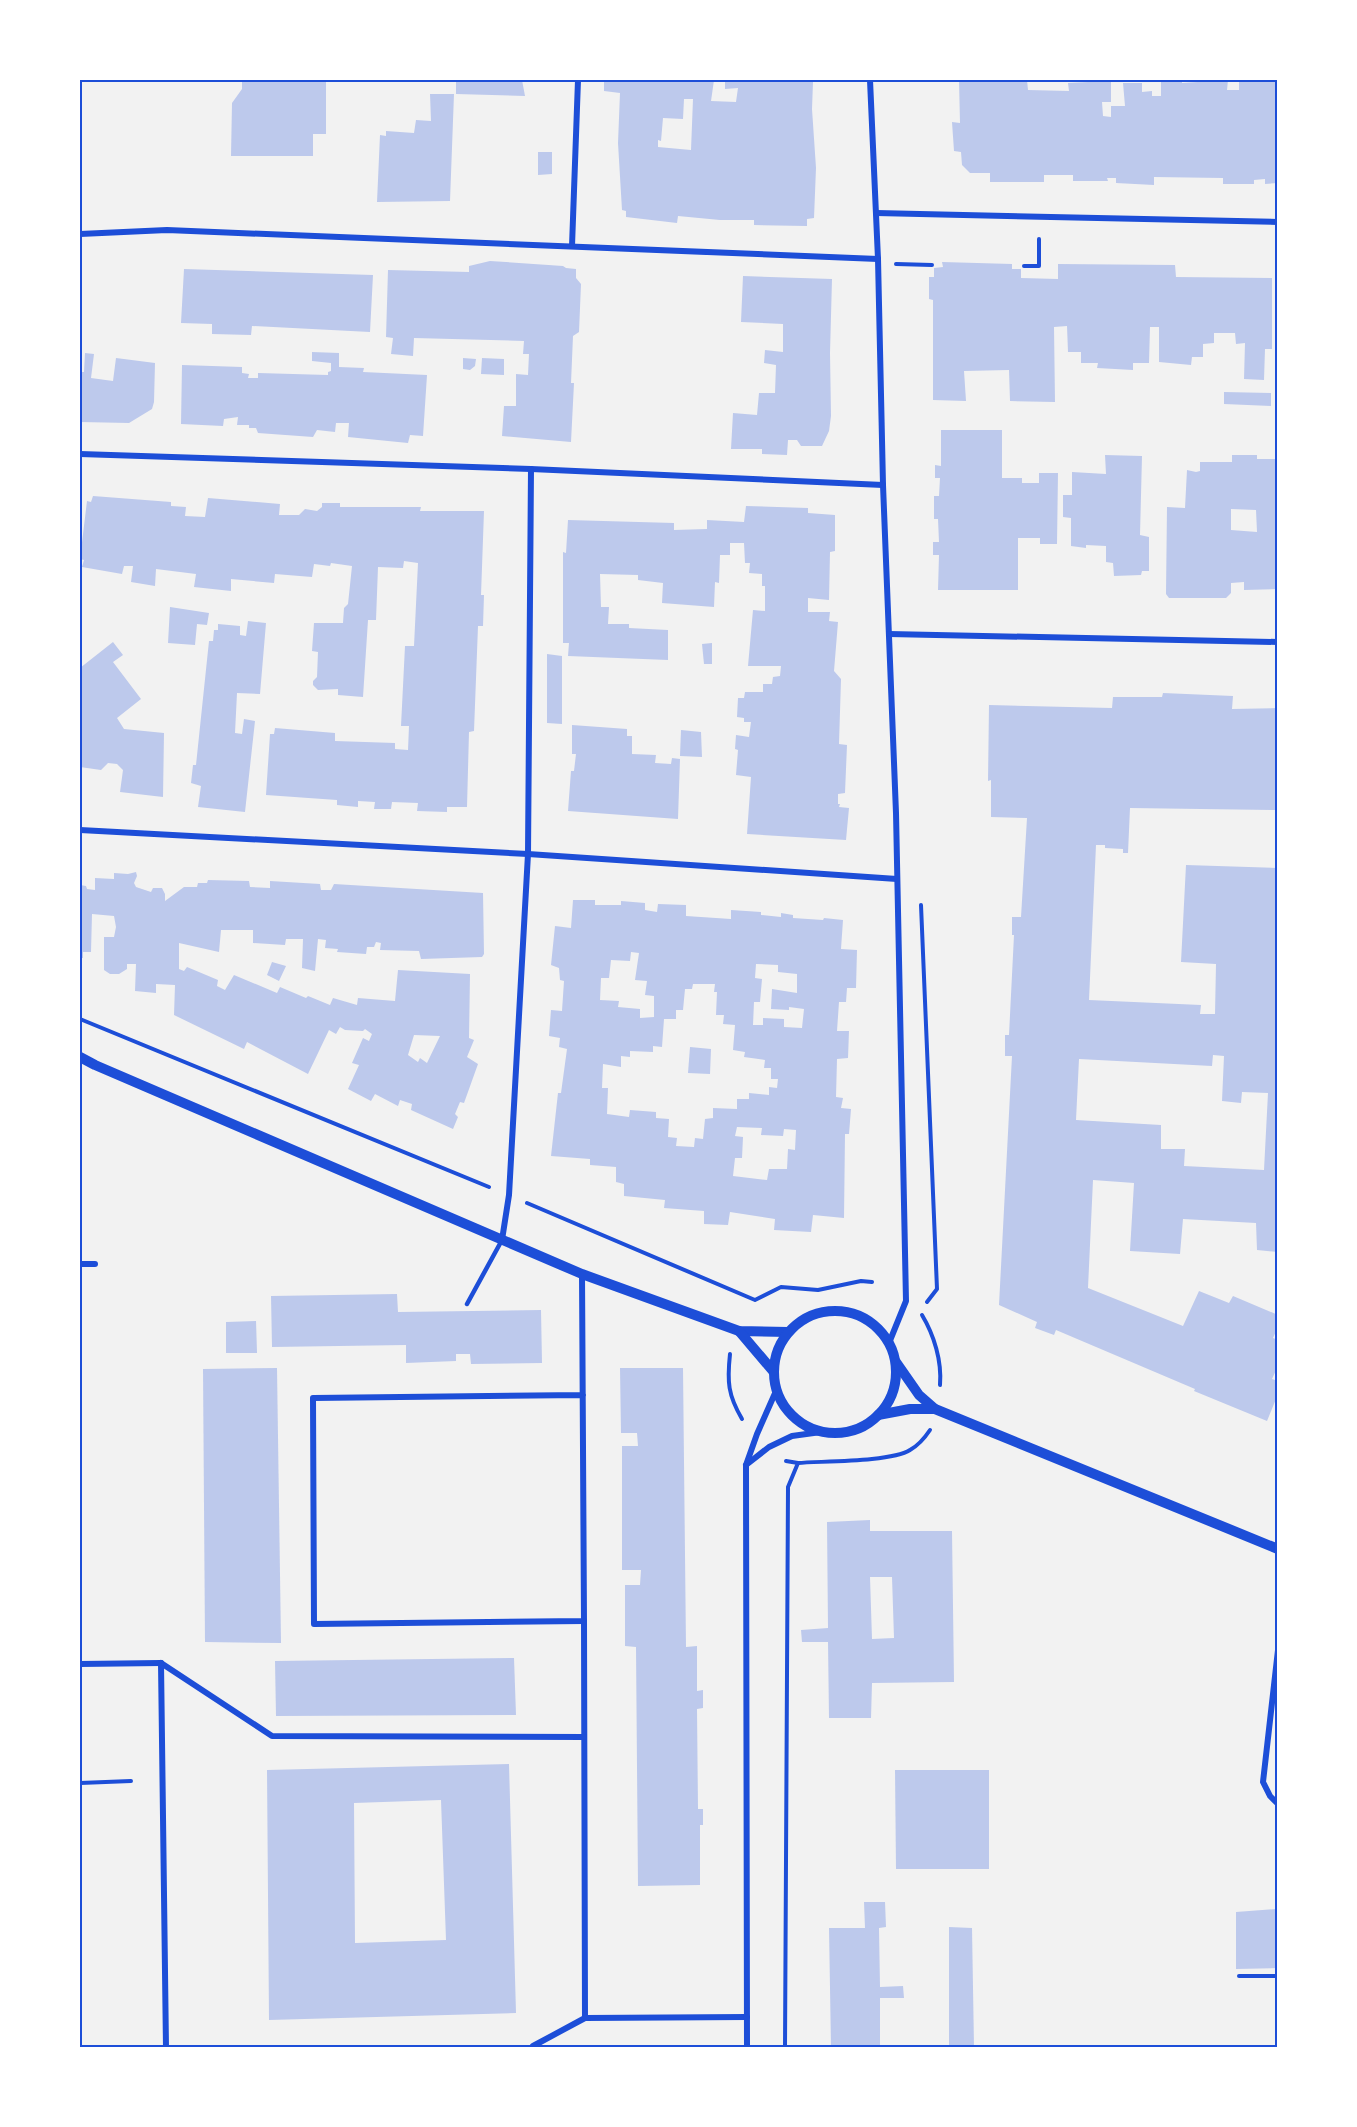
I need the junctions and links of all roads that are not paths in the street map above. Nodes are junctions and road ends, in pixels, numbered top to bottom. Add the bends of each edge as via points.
1 (578, 80) edge
2 (870, 80) edge
3 (876, 213) junction
4 (1278, 222) edge
5 (80, 234) edge
6 (572, 246) junction
7 (878, 259) junction
8 (80, 454) edge
9 (531, 469) junction
10 (883, 485) junction
11 (889, 634) junction
12 (1278, 642) edge
13 (80, 830) edge
14 (528, 854) junction
15 (897, 879) junction
16 (80, 1057) edge
17 (502, 1240) junction
18 (80, 1264) edge
19 (95, 1264) dead end
20 (582, 1274) junction
21 (467, 1304) dead end
22 (739, 1331) junction
23 (788, 1332) junction
24 (889, 1343) junction
25 (896, 1362) junction
26 (773, 1371) junction
27 (776, 1391) junction
28 (583, 1395) junction
29 (934, 1409) junction
30 (878, 1415) junction
31 (821, 1432) junction
32 (746, 1465) junction
33 (1278, 1550) edge
34 (584, 1621) junction
35 (1278, 1650) edge
36 (80, 1664) edge
37 (161, 1664) junction
38 (585, 1737) junction
39 (1278, 1804) edge
40 (747, 2017) junction
41 (585, 2018) junction
42 (533, 2046) dead end
43 (166, 2048) edge
44 (747, 2048) edge

1 - 6 street
2 - 3 street
3 - 4 street
3 - 7 street
5 - 6 street via 167,230
6 - 7 street
7 - 10 street
8 - 9 street
9 - 10 street
9 - 14 street
10 - 11 street
11 - 12 street
11 - 15 street
13 - 14 street
14 - 15 street
14 - 17 street via 509,1195
15 - 24 street via 906,1301
16 - 17 street
17 - 20 street
17 - 21 lane
18 - 19 street
20 - 22 street
20 - 28 street
22 - 23 street
22 - 26 street
23 - 24 street via 804,1318 824,1311 843,1311 878,1328
23 - 26 street via 777,1350
24 - 25 street
25 - 29 street
25 - 30 street via 890,1400
26 - 27 street
27 - 31 street via 786,1410 802,1424
27 - 32 street
28 - 34 street
28 - 34 street via 313,1398 314,1624
29 - 30 street
29 - 33 street
30 - 31 street via 842,1433
31 - 32 street via 792,1436
32 - 40 street
34 - 38 street
35 - 39 street via 1263,1782
36 - 37 street
37 - 38 street via 272,1736
37 - 43 street
38 - 41 street
40 - 41 street
40 - 44 street
41 - 42 street

